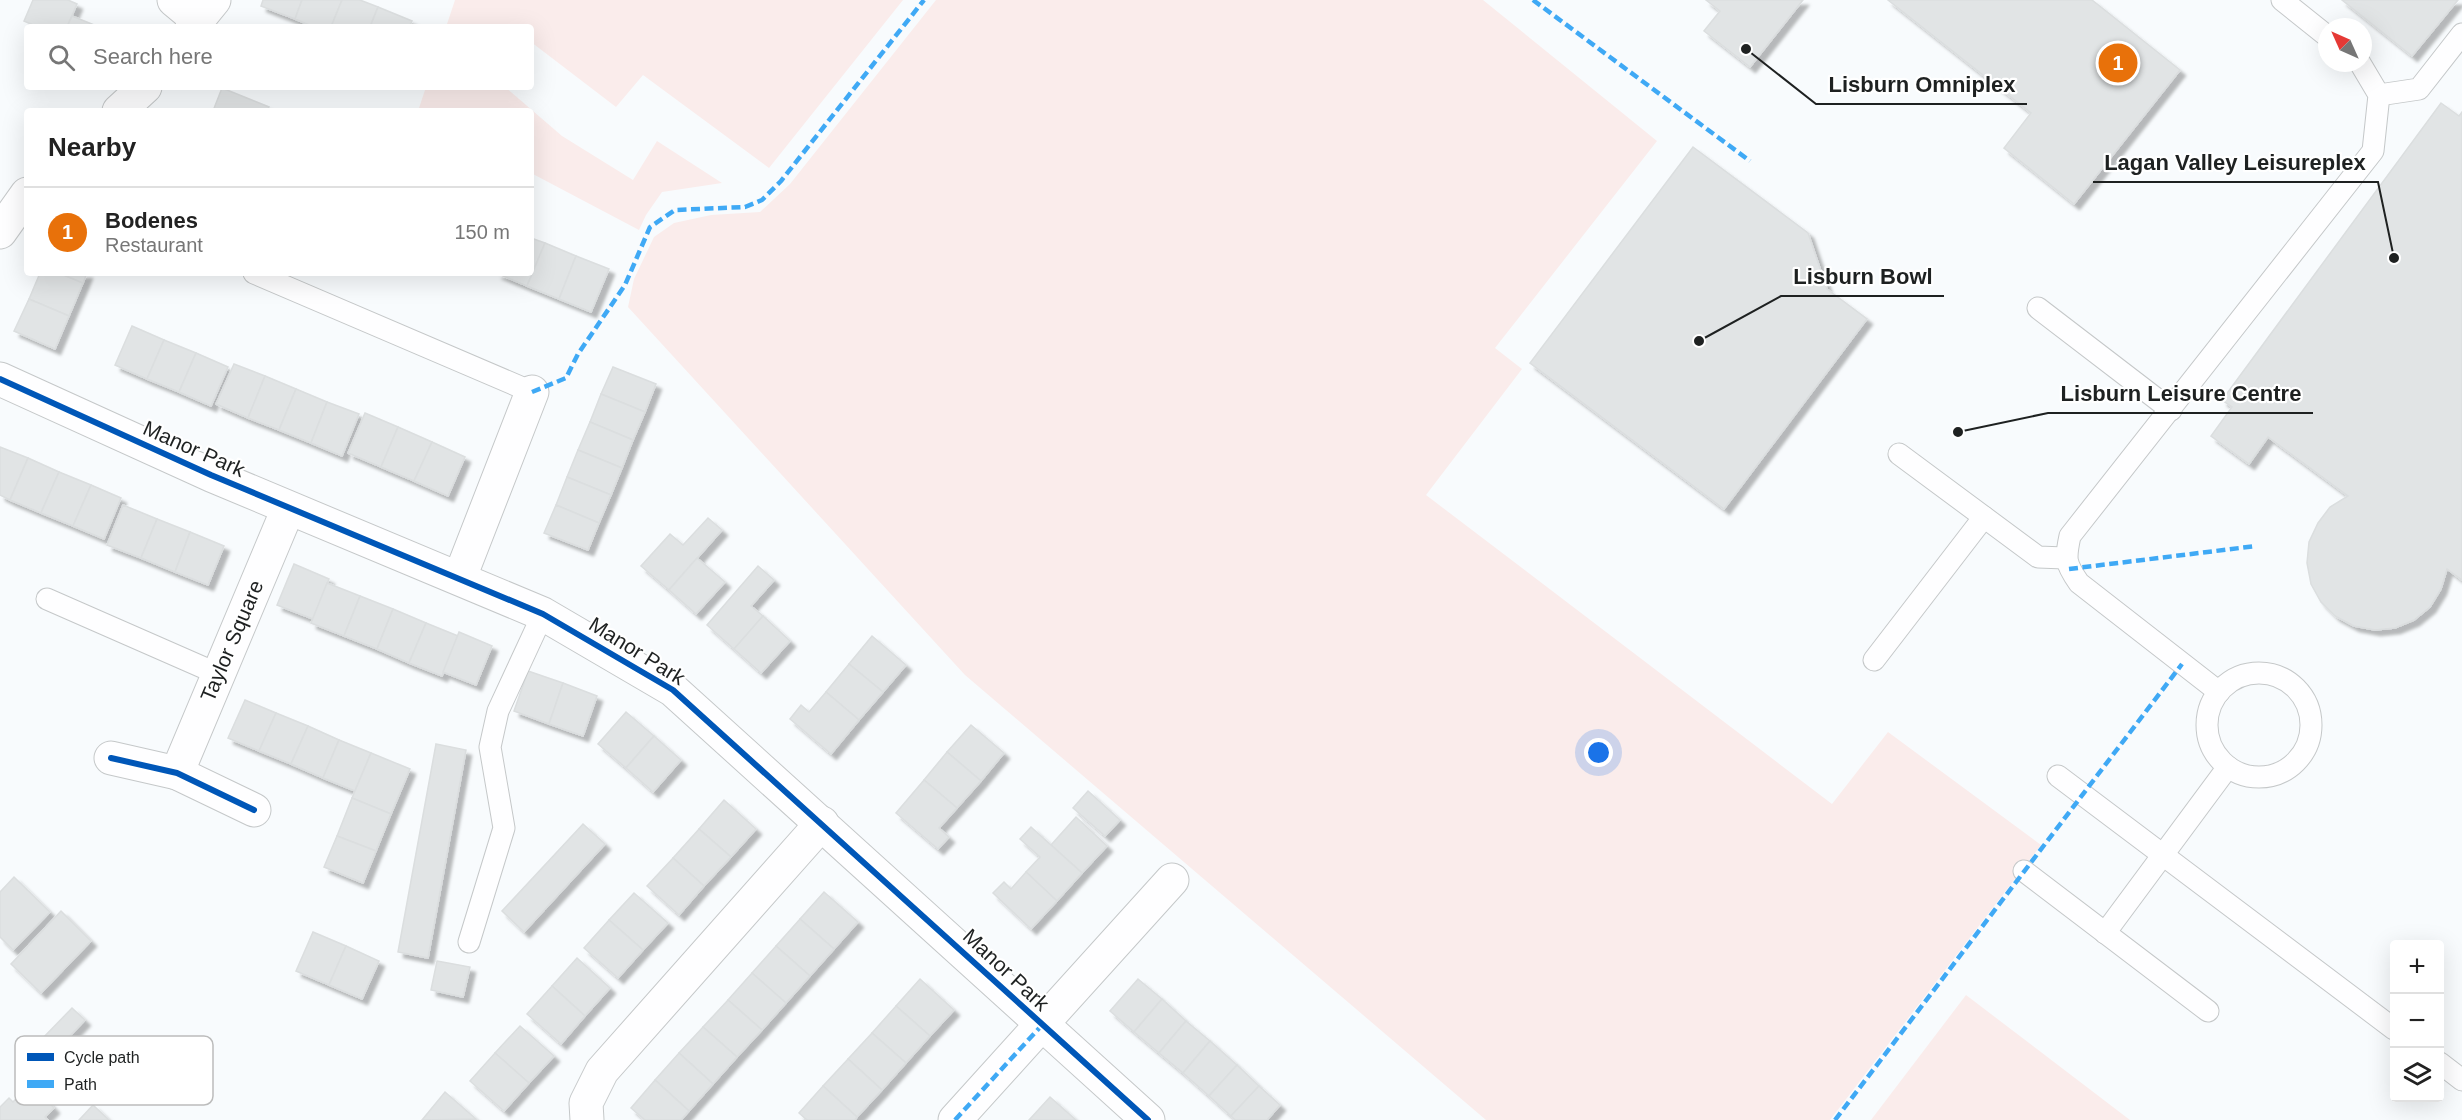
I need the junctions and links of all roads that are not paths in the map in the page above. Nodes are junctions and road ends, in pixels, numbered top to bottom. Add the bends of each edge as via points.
1 (2282, 0) edge
2 (2318, 29) edge
3 (2462, 34) edge
4 (2365, 72) edge
5 (142, 90) edge
6 (2379, 95) junction
7 (122, 108) edge
8 (24, 198) edge
9 (0, 232) edge
10 (261, 276) edge
11 (2038, 308) dead end
12 (0, 379) edge
13 (532, 392) joint
14 (2171, 410) junction
15 (1899, 454) dead end
16 (288, 508) junction
17 (1983, 517) junction
18 (2065, 558) junction
19 (459, 577) junction
20 (47, 599) dead end
21 (543, 614) junction
22 (1874, 660) dead end
23 (218, 674) junction
24 (2218, 692) junction
25 (111, 758) dead end
26 (2228, 767) junction
27 (177, 773) junction
28 (2058, 776) dead end
29 (254, 810) dead end
30 (822, 823) junction
31 (2164, 856) junction
32 (2024, 871) dead end
33 (1172, 880) dead end
34 (2105, 933) junction
35 (469, 942) dead end
36 (2208, 1011) dead end
37 (1042, 1025) junction
38 (2390, 1026) edge
39 (2444, 1067) edge
40 (2462, 1080) edge
41 (587, 1120) edge
42 (955, 1120) edge
43 (1148, 1120) edge

1 - 2 lane
3 - 6 lane via 2419,89
4 - 6 lane
5 - 7 street
6 - 14 lane via 2373,151
8 - 9 street
10 - 13 lane
11 - 14 lane
12 - 16 street, Manor Park
13 - 19 street
14 - 18 lane via 2070,536
15 - 17 lane
16 - 19 street, Manor Park
16 - 23 street, Taylor Square
17 - 18 lane via 2038,557
17 - 22 lane
18 - 24 lane via 2079,583
19 - 21 street, Manor Park
20 - 23 lane
21 - 30 street, Manor Park via 673,690
21 - 35 lane via 498,711 490,747 504,828
23 - 27 street, Taylor Square
24 - 26 lane via 2206,723 2216,755
24 - 26 lane via 2231,680 2265,673 2282,678 2295,688 2306,702 2310,719 2310,736 2292,765 2260,777 2243,775
25 - 27 street
26 - 31 lane
27 - 29 street
28 - 31 lane
30 - 37 street, Manor Park
30 - 41 street via 602,1071 586,1103
31 - 34 lane
31 - 38 lane
32 - 34 lane
33 - 37 street, Manor Park
34 - 36 lane
37 - 42 street
37 - 43 street, Manor Park
39 - 40 lane

